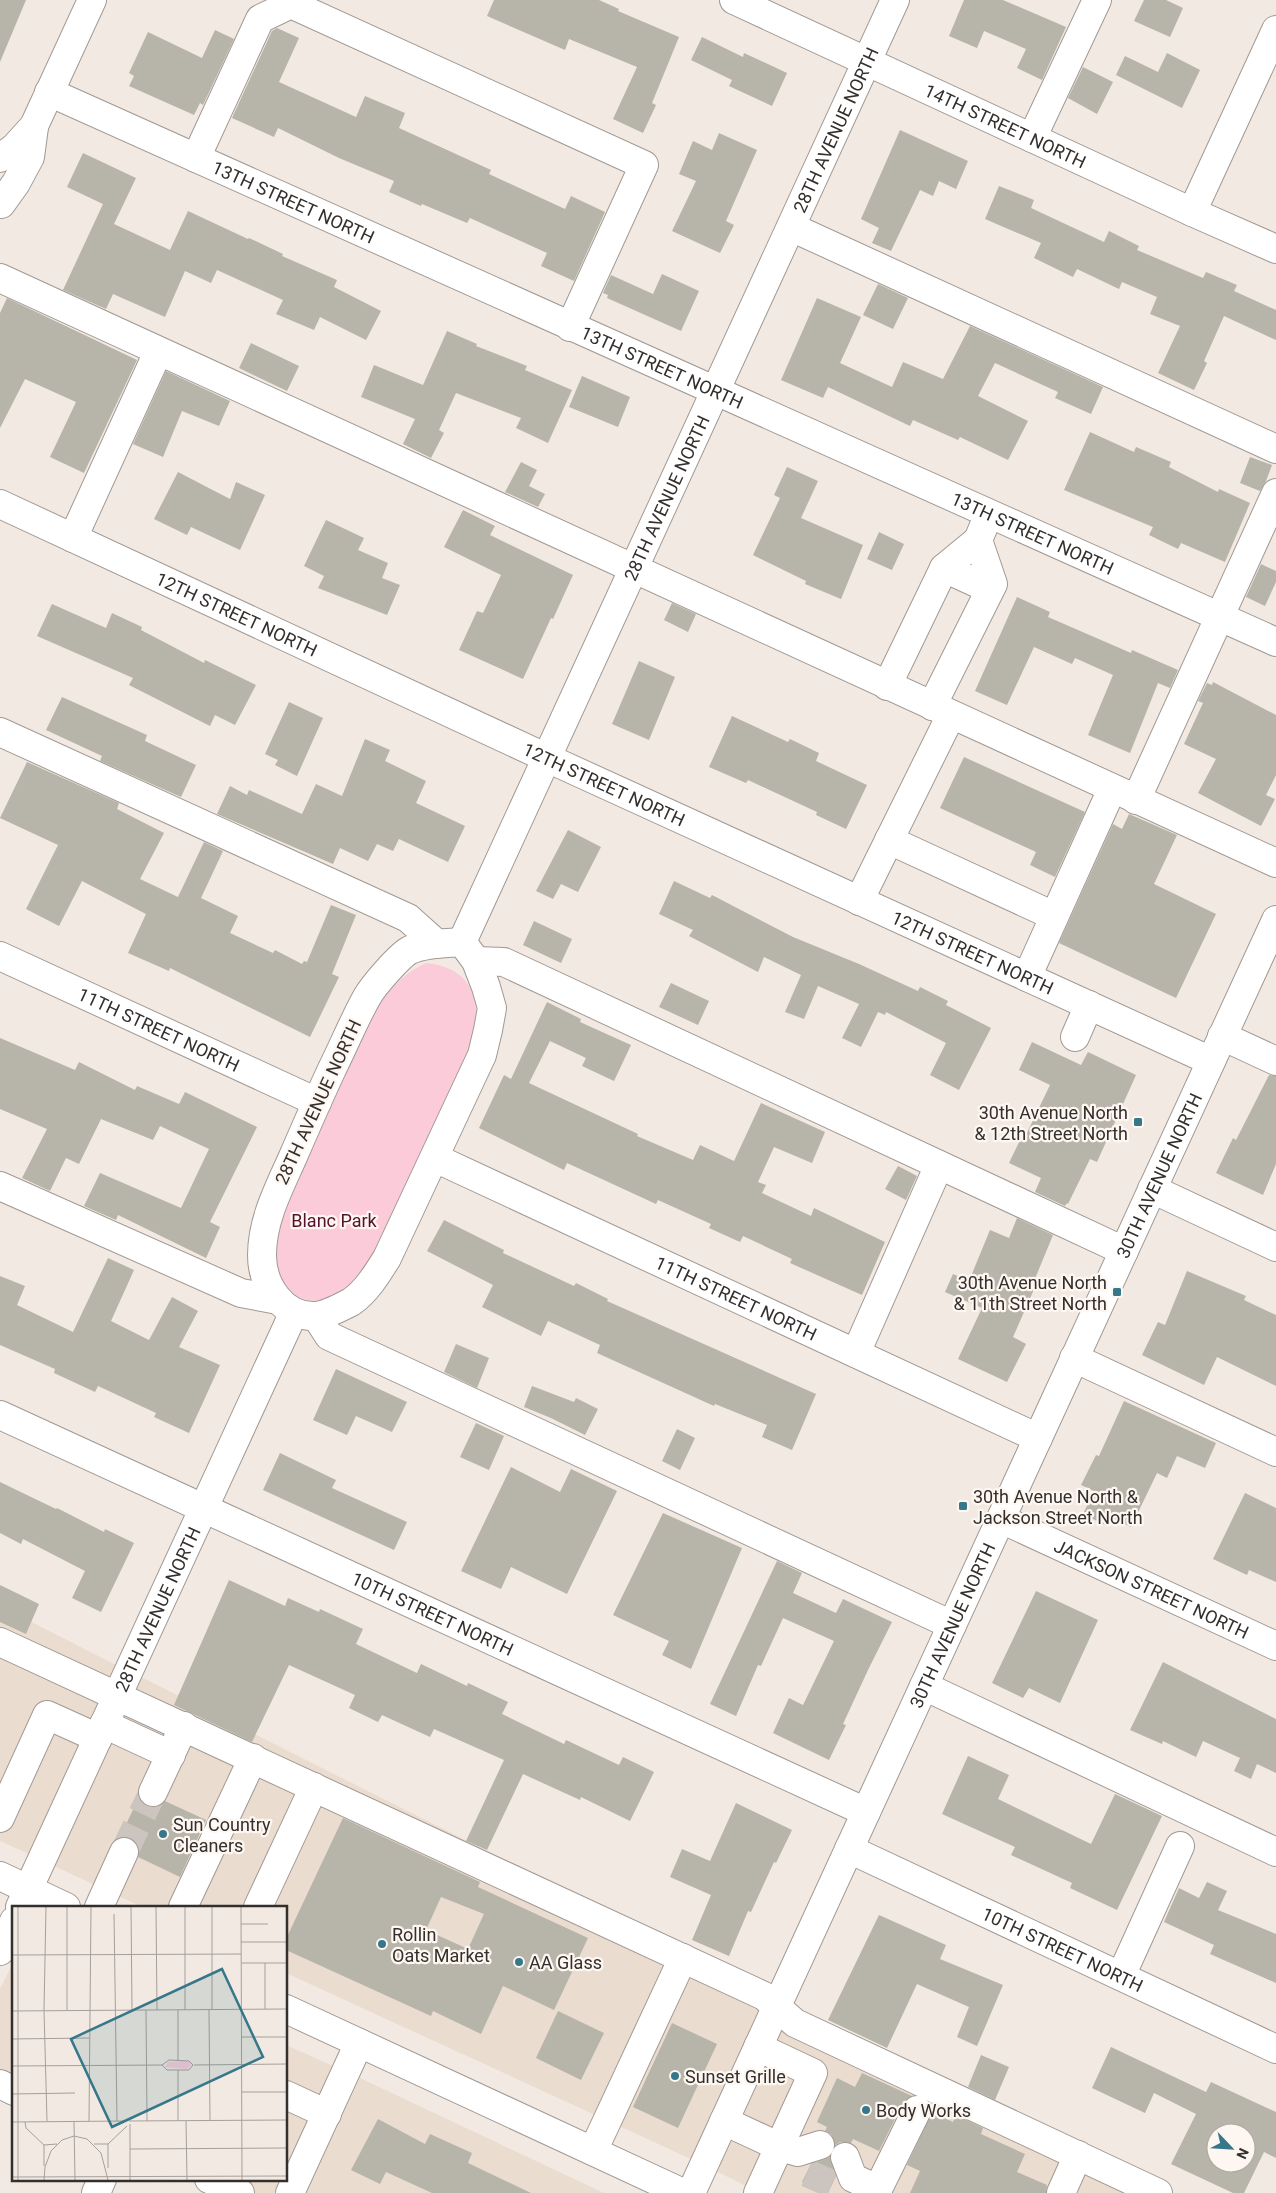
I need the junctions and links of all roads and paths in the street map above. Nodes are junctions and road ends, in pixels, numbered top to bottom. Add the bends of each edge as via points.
1 (92, 0) edge
2 (734, 0) edge
3 (895, 0) edge
4 (1097, 0) edge
5 (1276, 30) edge
6 (867, 61) junction
7 (49, 92) junction
8 (34, 126) junction
9 (1032, 138) junction
10 (0, 158) edge
11 (196, 158) junction
12 (0, 204) edge
13 (1192, 212) junction
14 (791, 227) junction
15 (1276, 249) edge
16 (0, 278) edge
17 (570, 327) junction
18 (158, 352) junction
19 (715, 392) junction
20 (1276, 449) edge
21 (1276, 493) edge
22 (0, 504) edge
23 (989, 514) junction
24 (72, 538) junction
25 (978, 540) junction
26 (944, 568) junction
27 (634, 569) junction
28 (990, 589) junction
29 (1219, 617) junction
30 (1276, 642) edge
31 (888, 686) junction
32 (942, 710) junction
33 (0, 732) edge
34 (547, 758) junction
35 (1124, 794) junction
36 (889, 840) junction
37 (1276, 863) edge
38 (859, 901) junction
39 (1054, 916) junction
40 (1276, 920) edge
41 (459, 949) junction
42 (0, 956) edge
43 (1027, 977) junction
44 (1089, 1006) junction
45 (1222, 1036) junction
46 (1075, 1037) dead end
47 (1211, 1061) junction
48 (1276, 1061) edge
49 (317, 1102) junction
50 (434, 1158) junction
51 (939, 1165) junction
52 (0, 1186) edge
53 (1152, 1189) junction
54 (1276, 1247) edge
55 (1124, 1251) junction
56 (296, 1309) junction
57 (856, 1353) junction
58 (1074, 1358) junction
59 (0, 1415) edge
60 (1038, 1438) junction
61 (1276, 1452) edge
62 (204, 1508) junction
63 (1001, 1519) junction
64 (952, 1625) junction
65 (0, 1642) edge
66 (1276, 1646) edge
67 (924, 1686) junction
68 (118, 1695) junction
69 (184, 1726) junction
70 (101, 1731) junction
71 (171, 1754) junction
72 (252, 1758) junction
73 (314, 1787) junction
74 (152, 1792) tunnel mouth
75 (866, 1812) junction
76 (0, 1818) edge
77 (1180, 1846) dead end
78 (849, 1849) junction
79 (124, 1852) tunnel mouth
80 (1276, 1852) edge
81 (0, 1876) edge
82 (24, 1898) edge
83 (61, 1906) edge
84 (99, 1906) edge
85 (183, 1906) edge
86 (258, 1906) edge
87 (12, 1925) edge
88 (0, 1951) edge
89 (683, 1958) junction
90 (1121, 1976) junction
91 (776, 2007) junction
92 (288, 2010) edge
93 (359, 2043) junction
94 (758, 2047) junction
95 (1276, 2049) edge
96 (0, 2084) edge
97 (12, 2090) edge
98 (288, 2096) edge
99 (917, 2110) dead end
100 (326, 2114) junction
101 (724, 2121) junction
102 (593, 2151) junction
103 (801, 2154) junction
104 (1078, 2156) junction
105 (844, 2172) tunnel mouth
106 (102, 2180) edge
107 (211, 2180) edge
108 (877, 2191) edge
109 (96, 2193) edge
110 (240, 2193) edge
111 (290, 2193) edge
112 (683, 2193) edge
113 (691, 2193) edge
114 (758, 2193) edge
115 (1061, 2193) edge
116 (1158, 2193) edge

1 - 7 street
2 - 6 street, 14TH STREET NORTH
3 - 6 street, 28TH AVENUE NORTH
4 - 9 street
5 - 13 street
6 - 9 street, 14TH STREET NORTH
6 - 14 street, 28TH AVENUE NORTH
7 - 8 street
7 - 11 street, 13TH STREET NORTH
8 - 10 street
8 - 12 street via 30,157
9 - 13 street, 14TH STREET NORTH
11 - 17 street, 13TH STREET NORTH
11 - 17 street via 260,19 291,4 644,165
13 - 15 street, 14TH STREET NORTH
14 - 19 street, 28TH AVENUE NORTH
14 - 20 street
16 - 18 street
17 - 19 street, 13TH STREET NORTH
18 - 24 street
18 - 27 street
19 - 23 street, 13TH STREET NORTH
19 - 27 street, 28TH AVENUE NORTH
21 - 29 street
22 - 24 street, 12TH STREET NORTH
23 - 25 street
23 - 29 street, 13TH STREET NORTH
24 - 34 street, 12TH STREET NORTH
25 - 26 street
25 - 28 street via 993,584
26 - 28 street
26 - 31 street
27 - 31 street
27 - 34 street, 28TH AVENUE NORTH
28 - 32 street
29 - 30 street, 13TH STREET NORTH
29 - 35 street
31 - 32 street
32 - 35 street
32 - 36 street
33 - 41 street via 408,918
34 - 38 street, 12TH STREET NORTH
34 - 41 street, 28TH AVENUE NORTH
35 - 37 street
35 - 39 street
36 - 38 street
36 - 39 street
38 - 43 street, 12TH STREET NORTH
39 - 43 street
40 - 45 street, 30TH AVENUE NORTH
41 - 49 street, 28TH AVENUE NORTH via 409,950 386,973 367,996
41 - 50 street via 492,1008 482,1055
41 - 51 street via 504,962
42 - 49 street, 11TH STREET NORTH
43 - 44 street, 12TH STREET NORTH
44 - 46 street
44 - 47 street, 12TH STREET NORTH
45 - 47 street, 30TH AVENUE NORTH
45 - 48 street
47 - 53 street, 30TH AVENUE NORTH
49 - 56 street, 28TH AVENUE NORTH via 274,1198 263,1231 262,1257 266,1282
50 - 56 street via 387,1258 372,1281 352,1301
50 - 57 street, 11TH STREET NORTH
51 - 55 street
51 - 57 street
52 - 56 street via 241,1293
53 - 54 street
53 - 55 street, 30TH AVENUE NORTH
55 - 58 street, 30TH AVENUE NORTH
56 - 62 street, 28TH AVENUE NORTH
56 - 64 street via 329,1336
57 - 60 street, 11TH STREET NORTH
58 - 60 street, 30TH AVENUE NORTH
58 - 61 street
59 - 62 street, 10TH STREET NORTH
60 - 63 street, 30TH AVENUE NORTH
62 - 68 street, 28TH AVENUE NORTH
62 - 75 street, 10TH STREET NORTH
63 - 64 street, 30TH AVENUE NORTH
63 - 66 street, JACKSON STREET NORTH
64 - 67 street, 30TH AVENUE NORTH
65 - 68 street
67 - 75 street, 30TH AVENUE NORTH
67 - 80 street
68 - 69 street
68 - 70 street, 28TH AVENUE NORTH
69 - 71 street
69 - 72 street
70 - 71 street
70 - 76 street via 47,1714
70 - 82 street, 28TH AVENUE NORTH
71 - 74 street
72 - 73 street
72 - 85 street
73 - 86 street
73 - 89 street
75 - 78 street, 30TH AVENUE NORTH
77 - 90 street
78 - 90 street, 10TH STREET NORTH
78 - 91 street, 30TH AVENUE NORTH
79 - 84 street
81 - 82 street
82 - 83 street
87 - 88 street
89 - 91 street via 764,1996
89 - 102 street
90 - 95 street, 10TH STREET NORTH
91 - 94 street, 30TH AVENUE NORTH
91 - 104 street via 795,2023
92 - 93 street
93 - 100 street
93 - 102 street
94 - 101 street, 30TH AVENUE NORTH
94 - 103 street via 813,2073
96 - 97 street
98 - 100 street
99 - 108 street
100 - 111 street
101 - 103 street
101 - 113 street, 30TH AVENUE NORTH
102 - 112 street
103 - 114 street
104 - 115 street
104 - 116 street
105 - 108 street
106 - 109 street
107 - 110 street

